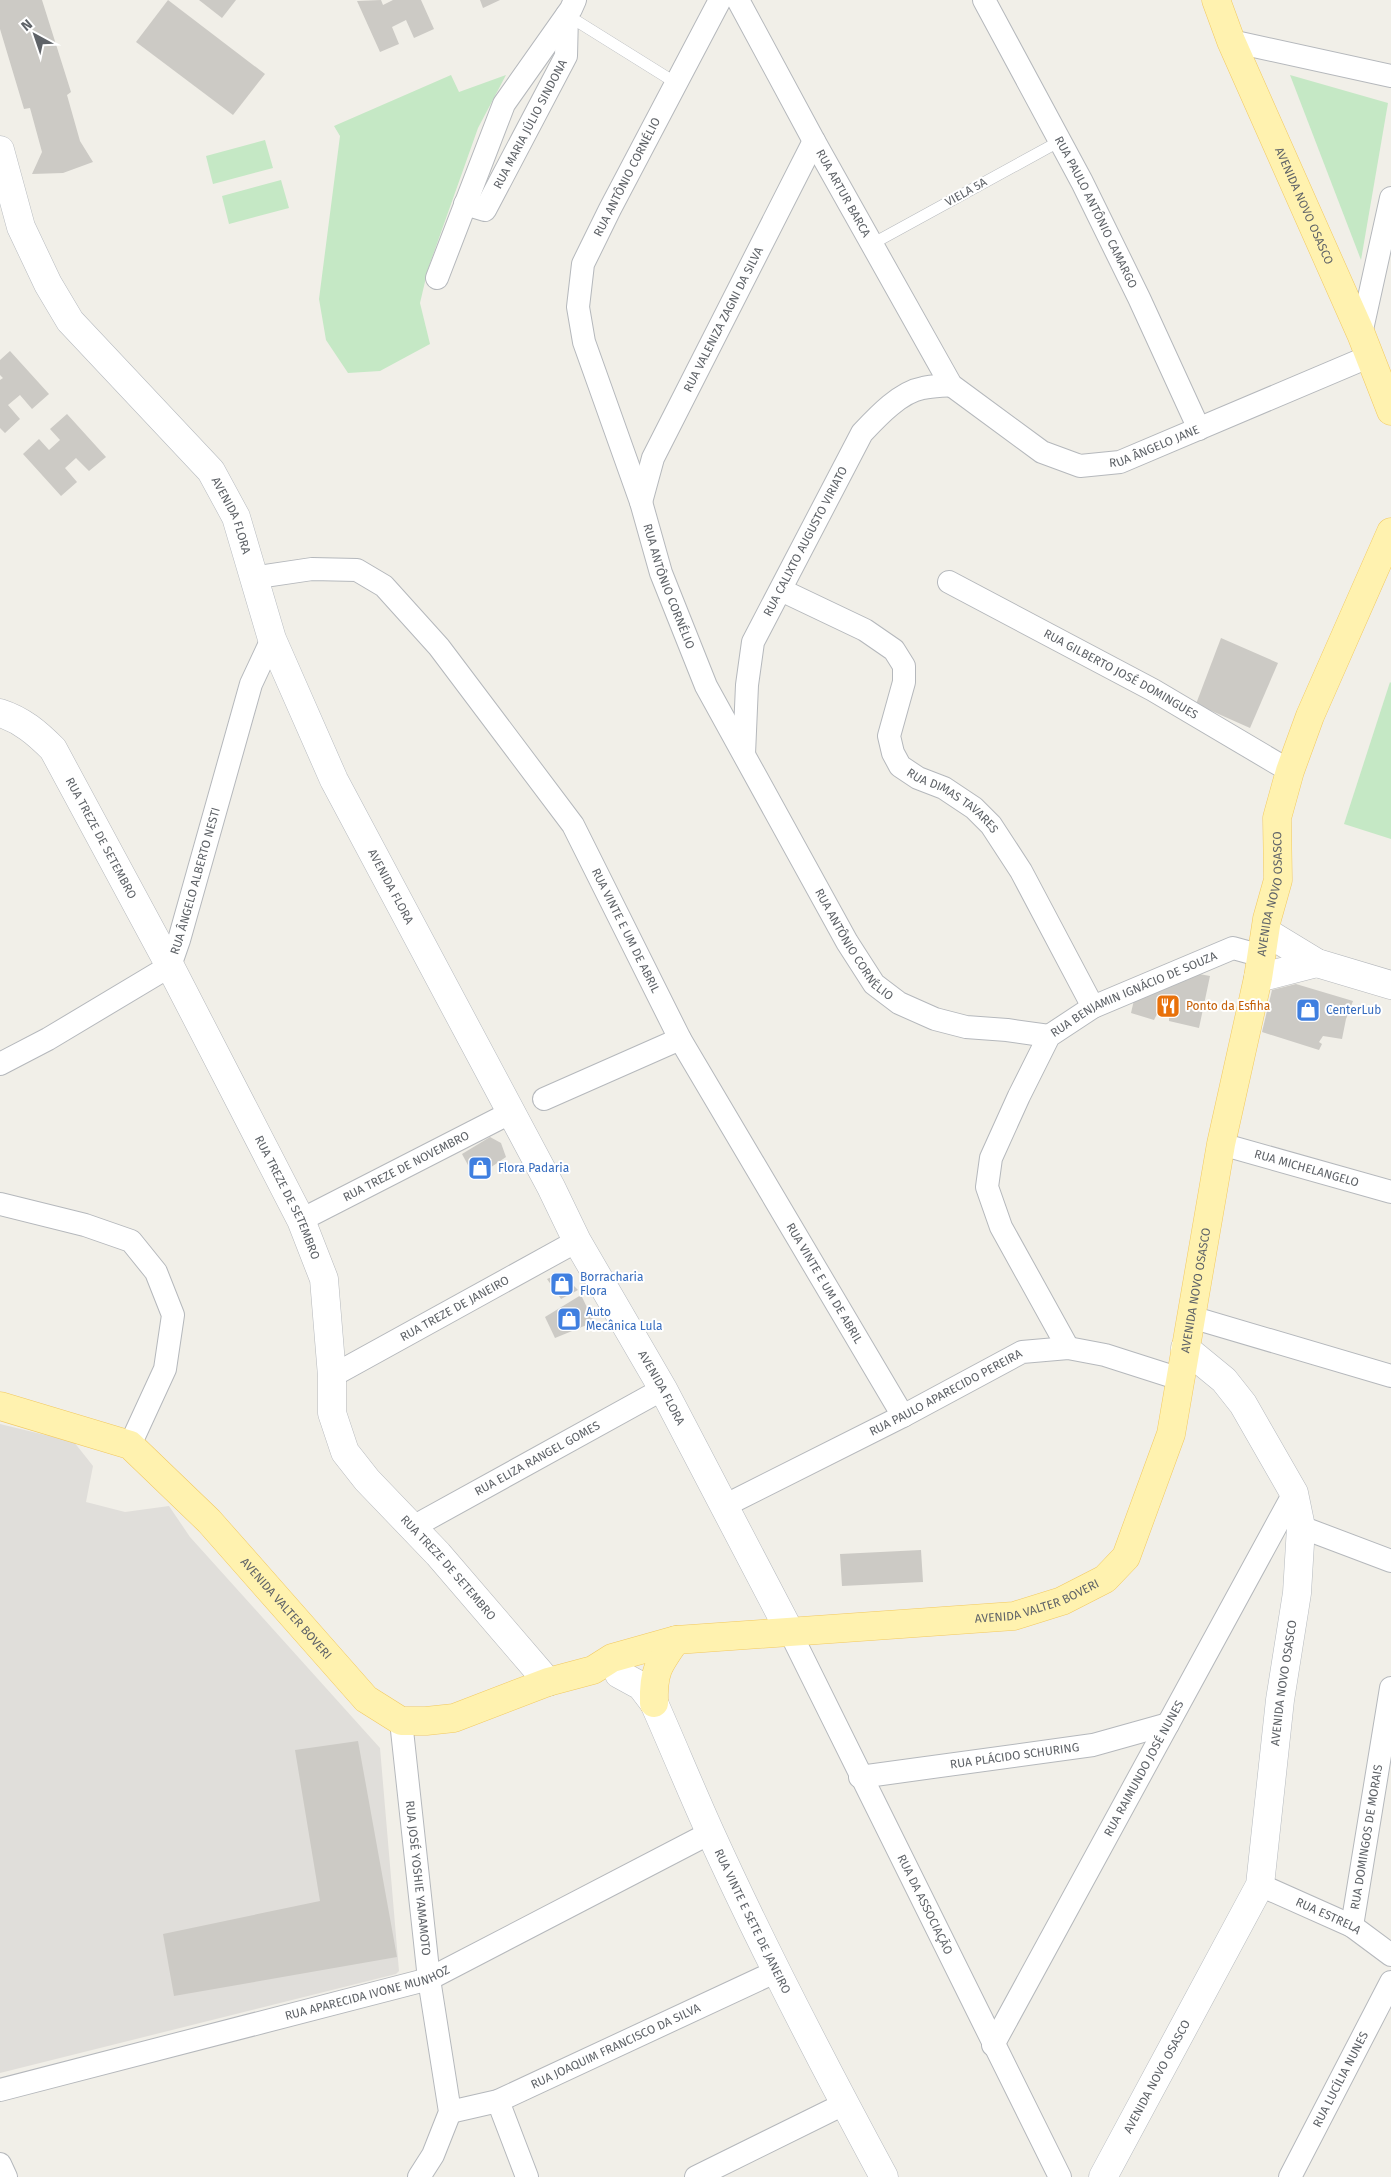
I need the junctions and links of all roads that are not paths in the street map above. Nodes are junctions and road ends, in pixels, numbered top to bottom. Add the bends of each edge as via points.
1 (720, 0) edge
2 (738, 0) edge
3 (984, 0) edge
4 (1216, 0) edge
5 (571, 8) edge
6 (1231, 41) junction
7 (1391, 76) edge
8 (676, 83) junction
9 (814, 141) junction
10 (1060, 141) junction
11 (0, 150) edge
12 (1391, 198) edge
13 (465, 204) junction
14 (872, 244) junction
15 (438, 278) dead end
16 (1365, 346) junction
17 (951, 385) junction
18 (1391, 411) edge
19 (1199, 429) junction
20 (641, 502) junction
21 (1391, 532) edge
22 (252, 578) junction
23 (949, 582) dead end
24 (781, 590) junction
25 (272, 639) junction
26 (0, 713) edge
27 (744, 754) junction
28 (1290, 771) junction
29 (1262, 955) junction
30 (1317, 963) junction
31 (170, 966) junction
32 (1391, 985) edge
33 (1092, 1007) junction
34 (1049, 1036) junction
35 (680, 1039) junction
36 (0, 1064) edge
37 (544, 1099) dead end
38 (510, 1113) junction
39 (1221, 1144) junction
40 (1391, 1192) edge
41 (0, 1204) edge
42 (301, 1220) junction
43 (577, 1241) junction
44 (1191, 1318) junction
45 (1068, 1348) junction
46 (1185, 1348) junction
47 (332, 1376) junction
48 (1391, 1376) edge
49 (1180, 1379) junction
50 (662, 1389) junction
51 (0, 1406) edge
52 (902, 1416) junction
53 (130, 1445) junction
54 (1294, 1493) junction
55 (724, 1506) junction
56 (413, 1527) junction
57 (1302, 1527) junction
58 (1391, 1561) edge
59 (790, 1632) junction
60 (719, 1638) junction
61 (676, 1640) junction
62 (659, 1664) junction
63 (606, 1672) junction
64 (548, 1682) junction
65 (1391, 1688) edge
66 (654, 1703) junction
67 (401, 1721) junction
68 (1168, 1724) junction
69 (860, 1777) junction
70 (710, 1833) junction
71 (1260, 1885) junction
72 (1352, 1926) junction
73 (1391, 1956) edge
74 (777, 1971) junction
75 (429, 1979) junction
76 (1391, 1982) edge
77 (993, 2044) junction
78 (0, 2090) edge
79 (498, 2101) junction
80 (844, 2104) junction
81 (450, 2112) junction
82 (0, 2164) edge
83 (6, 2177) edge
84 (419, 2177) edge
85 (527, 2177) edge
86 (696, 2177) edge
87 (884, 2177) edge
88 (1060, 2177) edge
89 (1103, 2177) edge
90 (1290, 2177) edge

1 - 8 street, RUA ANTÔNIO CORNÉLIO
2 - 9 street, RUA ARTUR BARCA
3 - 10 street, RUA PAULO ANTÔNIO CAMARGO
4 - 6 main road, AVENIDA NOVO OSASCO
5 - 8 lane
5 - 13 street, RUA MARIA JÚLIO SINDONA via 504,104
5 - 13 street, RUA MARIA JÚLIO SINDONA via 566,56 486,210
6 - 7 street
6 - 16 main road, AVENIDA NOVO OSASCO
8 - 20 street, RUA ANTÔNIO CORNÉLIO via 583,264 578,307 584,342
9 - 14 street, RUA ARTUR BARCA
9 - 20 street, RUA VALENIZA ZAGNI DA SILVA via 653,458
10 - 14 lane, VIELA 5A
10 - 19 street, RUA PAULO ANTÔNIO CAMARGO via 1139,298
11 - 22 main road, AVENIDA FLORA via 21,227 57,301 70,321 211,471 236,517
12 - 16 street
13 - 15 street, RUA MARIA JÚLIO SINDONA
14 - 17 street, RUA ARTUR BARCA
16 - 18 main road, AVENIDA NOVO OSASCO
16 - 19 street, RUA ÂNGELO JANE
17 - 19 street, RUA ÂNGELO JANE via 1042,452 1080,466 1120,462
17 - 24 street, RUA CALIXTO AUGUSTO VIRIATO via 921,388 902,398 884,410 862,433
20 - 27 street, RUA ANTÔNIO CORNÉLIO via 661,573 706,686
21 - 28 main road, AVENIDA NOVO OSASCO
22 - 25 main road, AVENIDA FLORA
22 - 35 street, RUA VINTE E UM DE ABRIL via 312,570 357,570 384,586 439,647 573,825
23 - 28 street, RUA GILBERTO JOSÉ DOMINGUES via 1153,690
24 - 27 street, RUA CALIXTO AUGUSTO VIRIATO via 753,642
24 - 33 street, RUA DIMAS TAVARES via 866,630 894,650 904,666 904,682 889,736 900,766 918,778 944,788 974,808 991,825 1021,871
25 - 31 street, RUA ÂNGELO ALBERTO NESTI via 250,684
25 - 38 main road, AVENIDA FLORA via 334,780
26 - 31 main road, RUA TREZE DE SETEMBRO via 34,730 53,749
27 - 34 street, RUA ANTÔNIO CORNÉLIO via 847,942 874,984 899,1003 935,1019 966,1027
28 - 29 main road, AVENIDA NOVO OSASCO via 1277,818 1278,880 1267,919
29 - 30 main road
29 - 30 main road
29 - 33 street, RUA BENJAMIN IGNÁCIO DE SOUZA via 1233,948
29 - 39 main road, AVENIDA NOVO OSASCO
30 - 32 main road
31 - 36 street, RUA ÂNGELO ALBERTO NESTI
31 - 42 main road, RUA TREZE DE SETEMBRO
33 - 34 street, RUA BENJAMIN IGNÁCIO DE SOUZA
34 - 45 street, RUA BENJAMIN IGNÁCIO DE SOUZA via 991,1158 987,1187 1001,1227
35 - 37 street
35 - 52 street, RUA VINTE E UM DE ABRIL
38 - 42 street, RUA TREZE DE NOVEMBRO
38 - 43 main road, AVENIDA FLORA
39 - 40 street, RUA MICHELANGELO
39 - 44 main road, AVENIDA NOVO OSASCO
41 - 53 street via 85,1225 131,1241 156,1272 173,1315 165,1369
42 - 47 main road, RUA TREZE DE SETEMBRO via 324,1279
43 - 47 street, RUA TREZE DE JANEIRO
43 - 50 main road, AVENIDA FLORA
44 - 46 main road, AVENIDA NOVO OSASCO
44 - 48 street
45 - 49 street, RUA PAULO APARECIDO PEREIRA via 1105,1355
45 - 52 street, RUA PAULO APARECIDO PEREIRA via 1022,1352
46 - 49 main road, AVENIDA VALTER BOVERI
46 - 54 main road, AVENIDA NOVO OSASCO via 1224,1380 1243,1404
47 - 56 main road, RUA TREZE DE SETEMBRO via 332,1413 344,1452
49 - 59 main road, AVENIDA VALTER BOVERI via 1171,1434 1126,1557 1105,1579 1062,1601 1014,1616
50 - 55 main road, AVENIDA FLORA
50 - 56 street, RUA ELIZA RANGEL GOMES
51 - 53 main road, AVENIDA VALTER BOVERI
52 - 55 street, RUA PAULO APARECIDO PEREIRA
53 - 67 main road, AVENIDA VALTER BOVERI via 209,1521 366,1699
54 - 57 main road, AVENIDA NOVO OSASCO
54 - 68 street, RUA RAIMUNDO JOSÉ NUNES
55 - 59 main road, AVENIDA FLORA
56 - 64 main road, RUA TREZE DE SETEMBRO
57 - 58 street
57 - 71 main road, AVENIDA NOVO OSASCO via 1297,1593 1280,1700
59 - 60 main road, AVENIDA VALTER BOVERI
59 - 69 street, RUA DA ASSOCIAÇÃO
60 - 61 main road, AVENIDA VALTER BOVERI
60 - 62 main road, AVENIDA VALTER BOVERI
61 - 62 main road
61 - 63 main road, AVENIDA VALTER BOVERI via 612,1658
62 - 63 main road, AVENIDA VALTER BOVERI
62 - 66 main road
63 - 64 main road, AVENIDA VALTER BOVERI
63 - 66 main road, RUA VINTE E SETE DE JANEIRO via 641,1686
64 - 67 main road, AVENIDA VALTER BOVERI via 454,1718
65 - 72 street, RUA DOMINGOS DE MORAIS
66 - 70 main road, RUA VINTE E SETE DE JANEIRO
67 - 75 street, RUA JOSÉ YOSHIE YAMAMOTO
68 - 69 street, RUA PLÁCIDO SCHURING via 1093,1745
68 - 77 street, RUA RAIMUNDO JOSÉ NUNES
69 - 77 street, RUA DA ASSOCIAÇÃO
70 - 74 main road, RUA VINTE E SETE DE JANEIRO
70 - 75 street, RUA APARECIDA IVONE MUNHOZ
71 - 72 street, RUA ESTRELA
71 - 89 main road, AVENIDA NOVO OSASCO
72 - 73 street, RUA ESTRELA
74 - 79 street, RUA JOAQUIM FRANCISCO DA SILVA
74 - 80 main road, RUA VINTE E SETE DE JANEIRO
75 - 78 street, RUA APARECIDA IVONE MUNHOZ
75 - 81 street, RUA JOSÉ YOSHIE YAMAMOTO
76 - 90 street, RUA LUCÍLIA NUNES
77 - 88 street, RUA DA ASSOCIAÇÃO
79 - 81 street, RUA JOAQUIM FRANCISCO DA SILVA
79 - 85 street
80 - 86 street
80 - 87 main road, RUA VINTE E SETE DE JANEIRO
81 - 84 street via 432,2156
82 - 83 street

